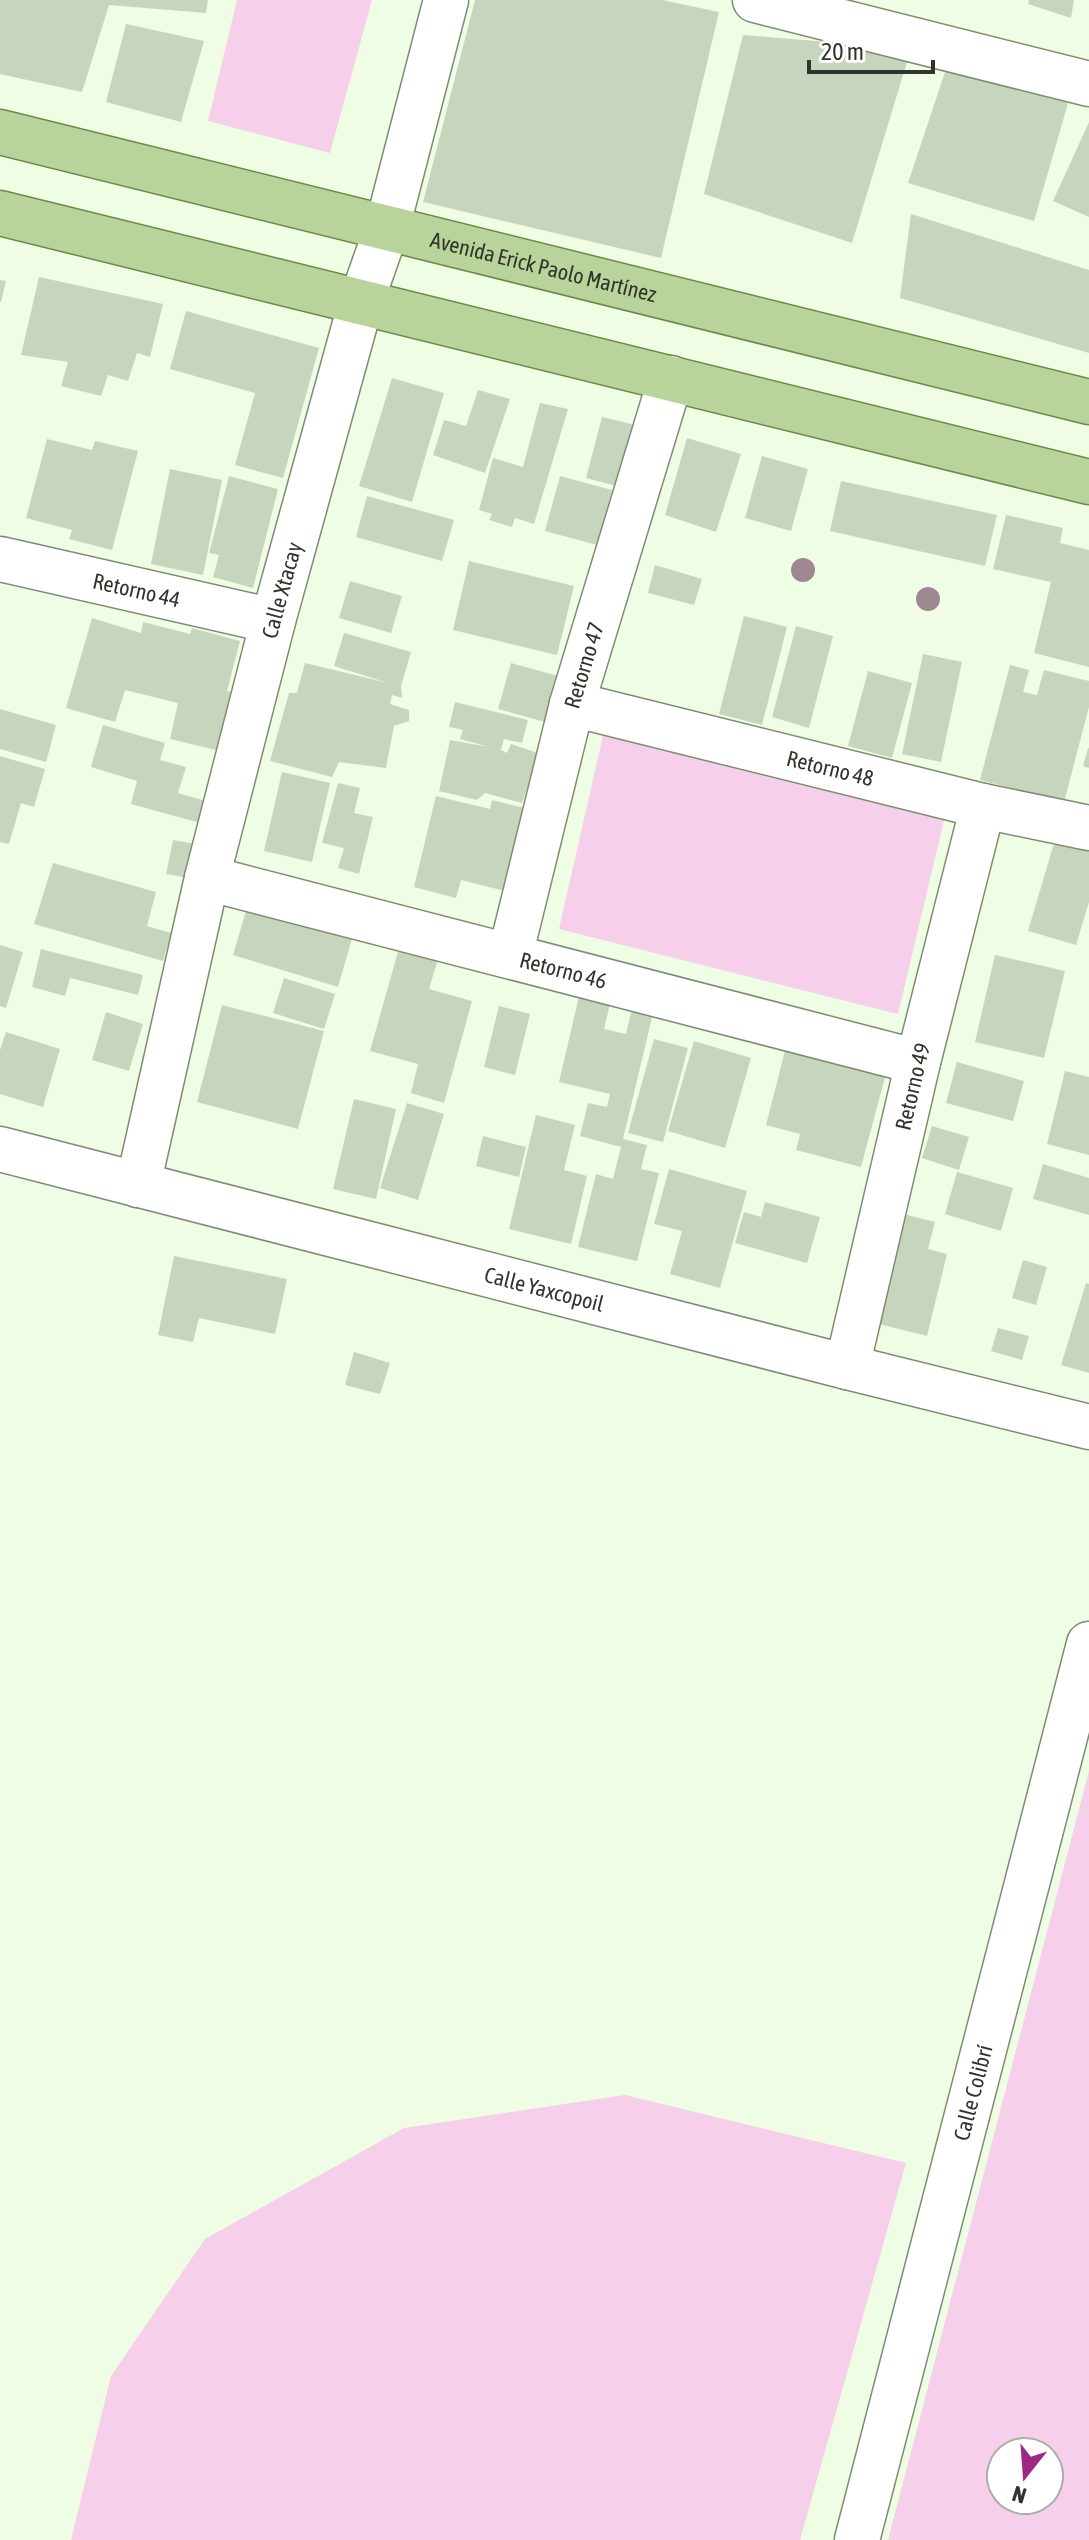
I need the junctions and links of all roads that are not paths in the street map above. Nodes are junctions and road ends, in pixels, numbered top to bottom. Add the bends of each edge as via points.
1 (446, 0) edge
2 (755, 0) edge
3 (1089, 84) edge
4 (0, 132) edge
5 (0, 213) edge
6 (387, 228) junction
7 (361, 302) junction
8 (671, 378) junction
9 (1089, 402) edge
10 (1089, 482) edge
11 (0, 559) edge
12 (273, 621) junction
13 (572, 704) junction
14 (983, 806) junction
15 (1089, 828) edge
16 (207, 878) junction
17 (510, 956) junction
18 (918, 1062) junction
19 (0, 1149) edge
20 (138, 1185) junction
21 (847, 1367) junction
22 (1089, 1427) edge
23 (1089, 1644) edge
24 (857, 2540) edge

1 - 6 street, Calle Xtacay
2 - 3 street
4 - 6 main road, Avenida Erick Paolo Martínez
5 - 7 main road
6 - 7 street, Calle Xtacay
6 - 9 main road, Avenida Erick Paolo Martínez
7 - 8 main road
7 - 12 street, Calle Xtacay
8 - 10 main road
8 - 13 street, Retorno 47
11 - 12 street, Retorno 44
12 - 16 street, Calle Xtacay
13 - 14 street, Retorno 48
13 - 17 street, Retorno 47
14 - 15 street, Retorno 48
14 - 18 street, Retorno 49
16 - 17 street, Retorno 46
16 - 20 street, Calle Xtacay
17 - 18 street, Retorno 46
18 - 21 street, Retorno 49
19 - 20 street, Calle Yaxcopoil
20 - 21 street, Calle Yaxcopoil
21 - 22 street, Calle Yaxcopoil
23 - 24 street, Calle Colibrí

